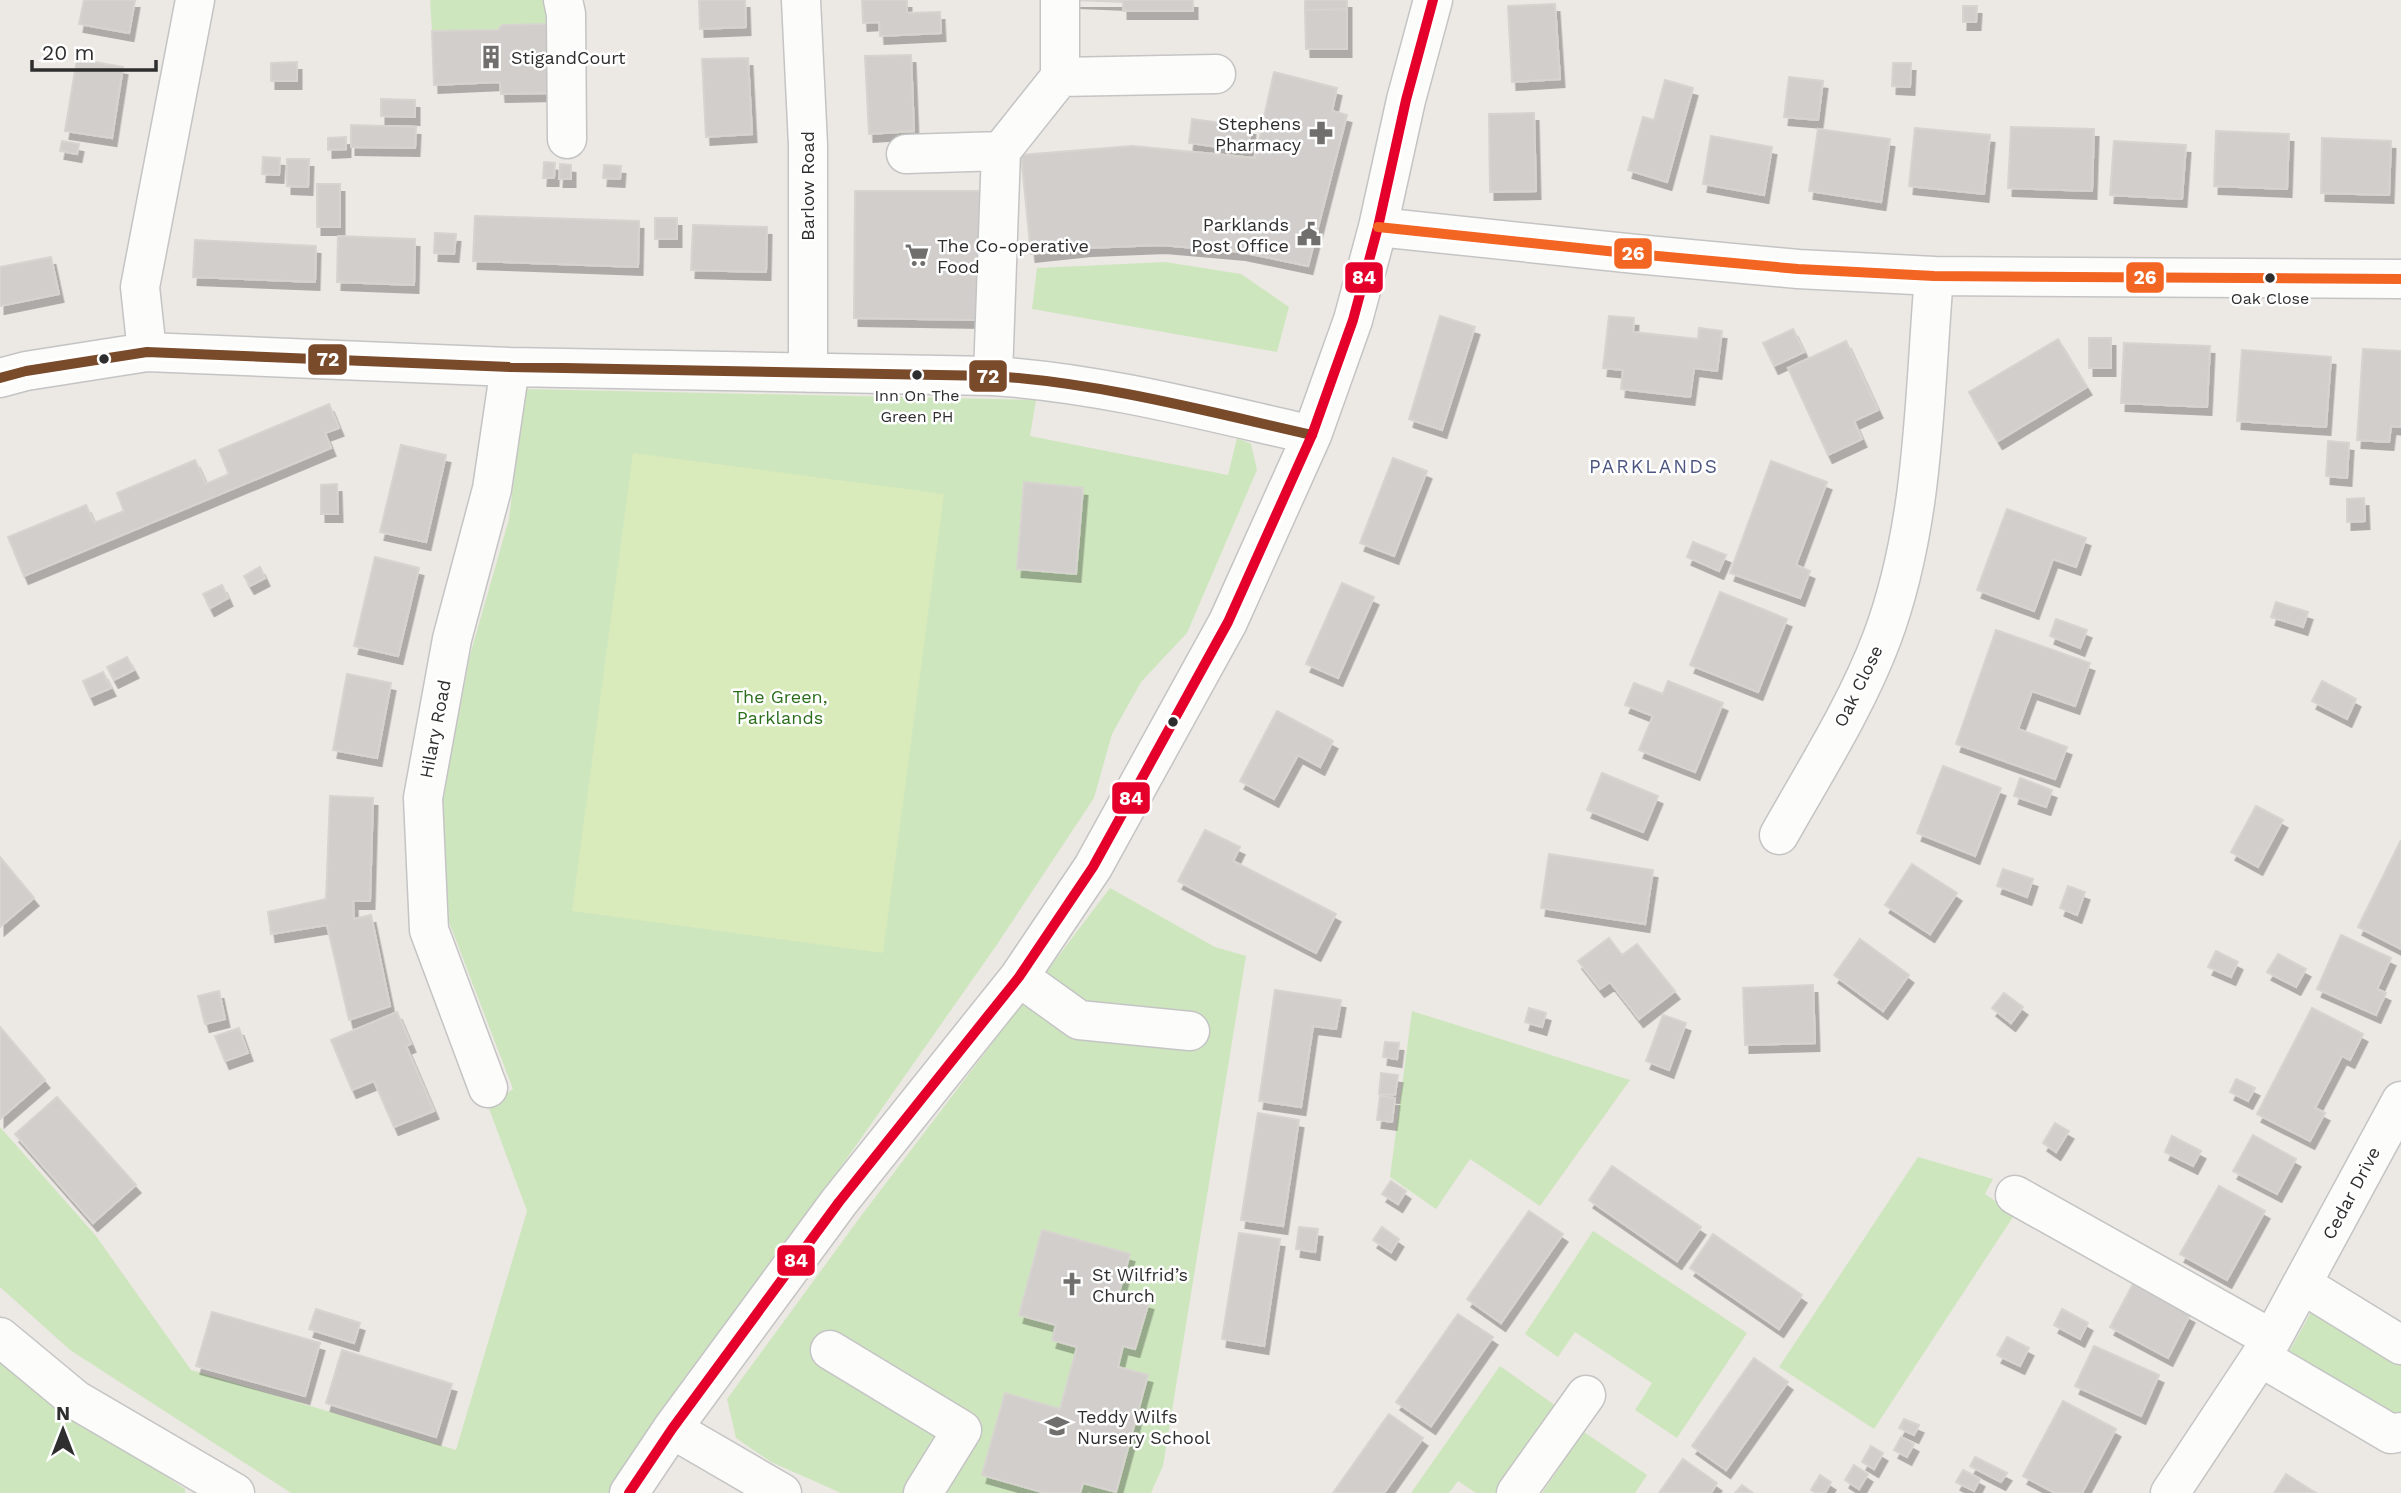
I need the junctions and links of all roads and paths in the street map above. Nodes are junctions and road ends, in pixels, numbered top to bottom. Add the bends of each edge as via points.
1 (195, 0) edge
2 (563, 0) edge
3 (801, 0) edge
4 (1060, 0) edge
5 (1433, 0) edge
6 (1216, 75) dead end
7 (1060, 77) junction
8 (567, 139) dead end
9 (1001, 151) junction
10 (906, 154) dead end
11 (1378, 227) junction
12 (1934, 276) junction
13 (2401, 279) edge
14 (147, 352) junction
15 (510, 367) junction
16 (807, 373) junction
17 (993, 376) junction
18 (0, 378) edge
19 (1312, 435) junction
20 (1779, 835) dead end
21 (1019, 976) junction
22 (1190, 1031) dead end
23 (488, 1088) dead end
24 (2401, 1101) edge
25 (2015, 1195) dead end
26 (2302, 1284) junction
27 (0, 1336) edge
28 (2401, 1345) edge
29 (2266, 1348) junction
30 (830, 1350) dead end
31 (1586, 1395) dead end
32 (673, 1429) junction
33 (2401, 1432) edge
34 (221, 1489) edge
35 (629, 1493) edge
36 (782, 1493) edge
37 (923, 1493) edge
38 (1517, 1493) edge
39 (2170, 1493) edge

1 - 14 street via 140,287
2 - 8 street
3 - 16 street, Barlow Road via 808,145
4 - 7 street
5 - 11 street
6 - 7 street
7 - 9 street
9 - 10 street
9 - 17 street
11 - 12 street via 1798,269
11 - 19 street via 1353,320
12 - 13 street
12 - 20 street, Oak Close via 1916,512 1903,570 1882,638 1853,702
14 - 15 street
14 - 18 street
15 - 16 street
15 - 23 street, Hilary Road via 492,489 452,639 422,798 429,930
16 - 17 street
17 - 19 street via 1048,380 1139,396
19 - 21 street via 1228,622 1093,867
21 - 22 street via 1079,1020
21 - 32 street via 839,1202
24 - 26 street, Cedar Drive
25 - 29 street
26 - 28 street
26 - 29 street, Cedar Drive
27 - 34 street via 76,1400
29 - 33 street via 2391,1434
29 - 39 street, Cedar Drive
30 - 37 street via 962,1430
31 - 38 street
32 - 35 street
32 - 36 street

